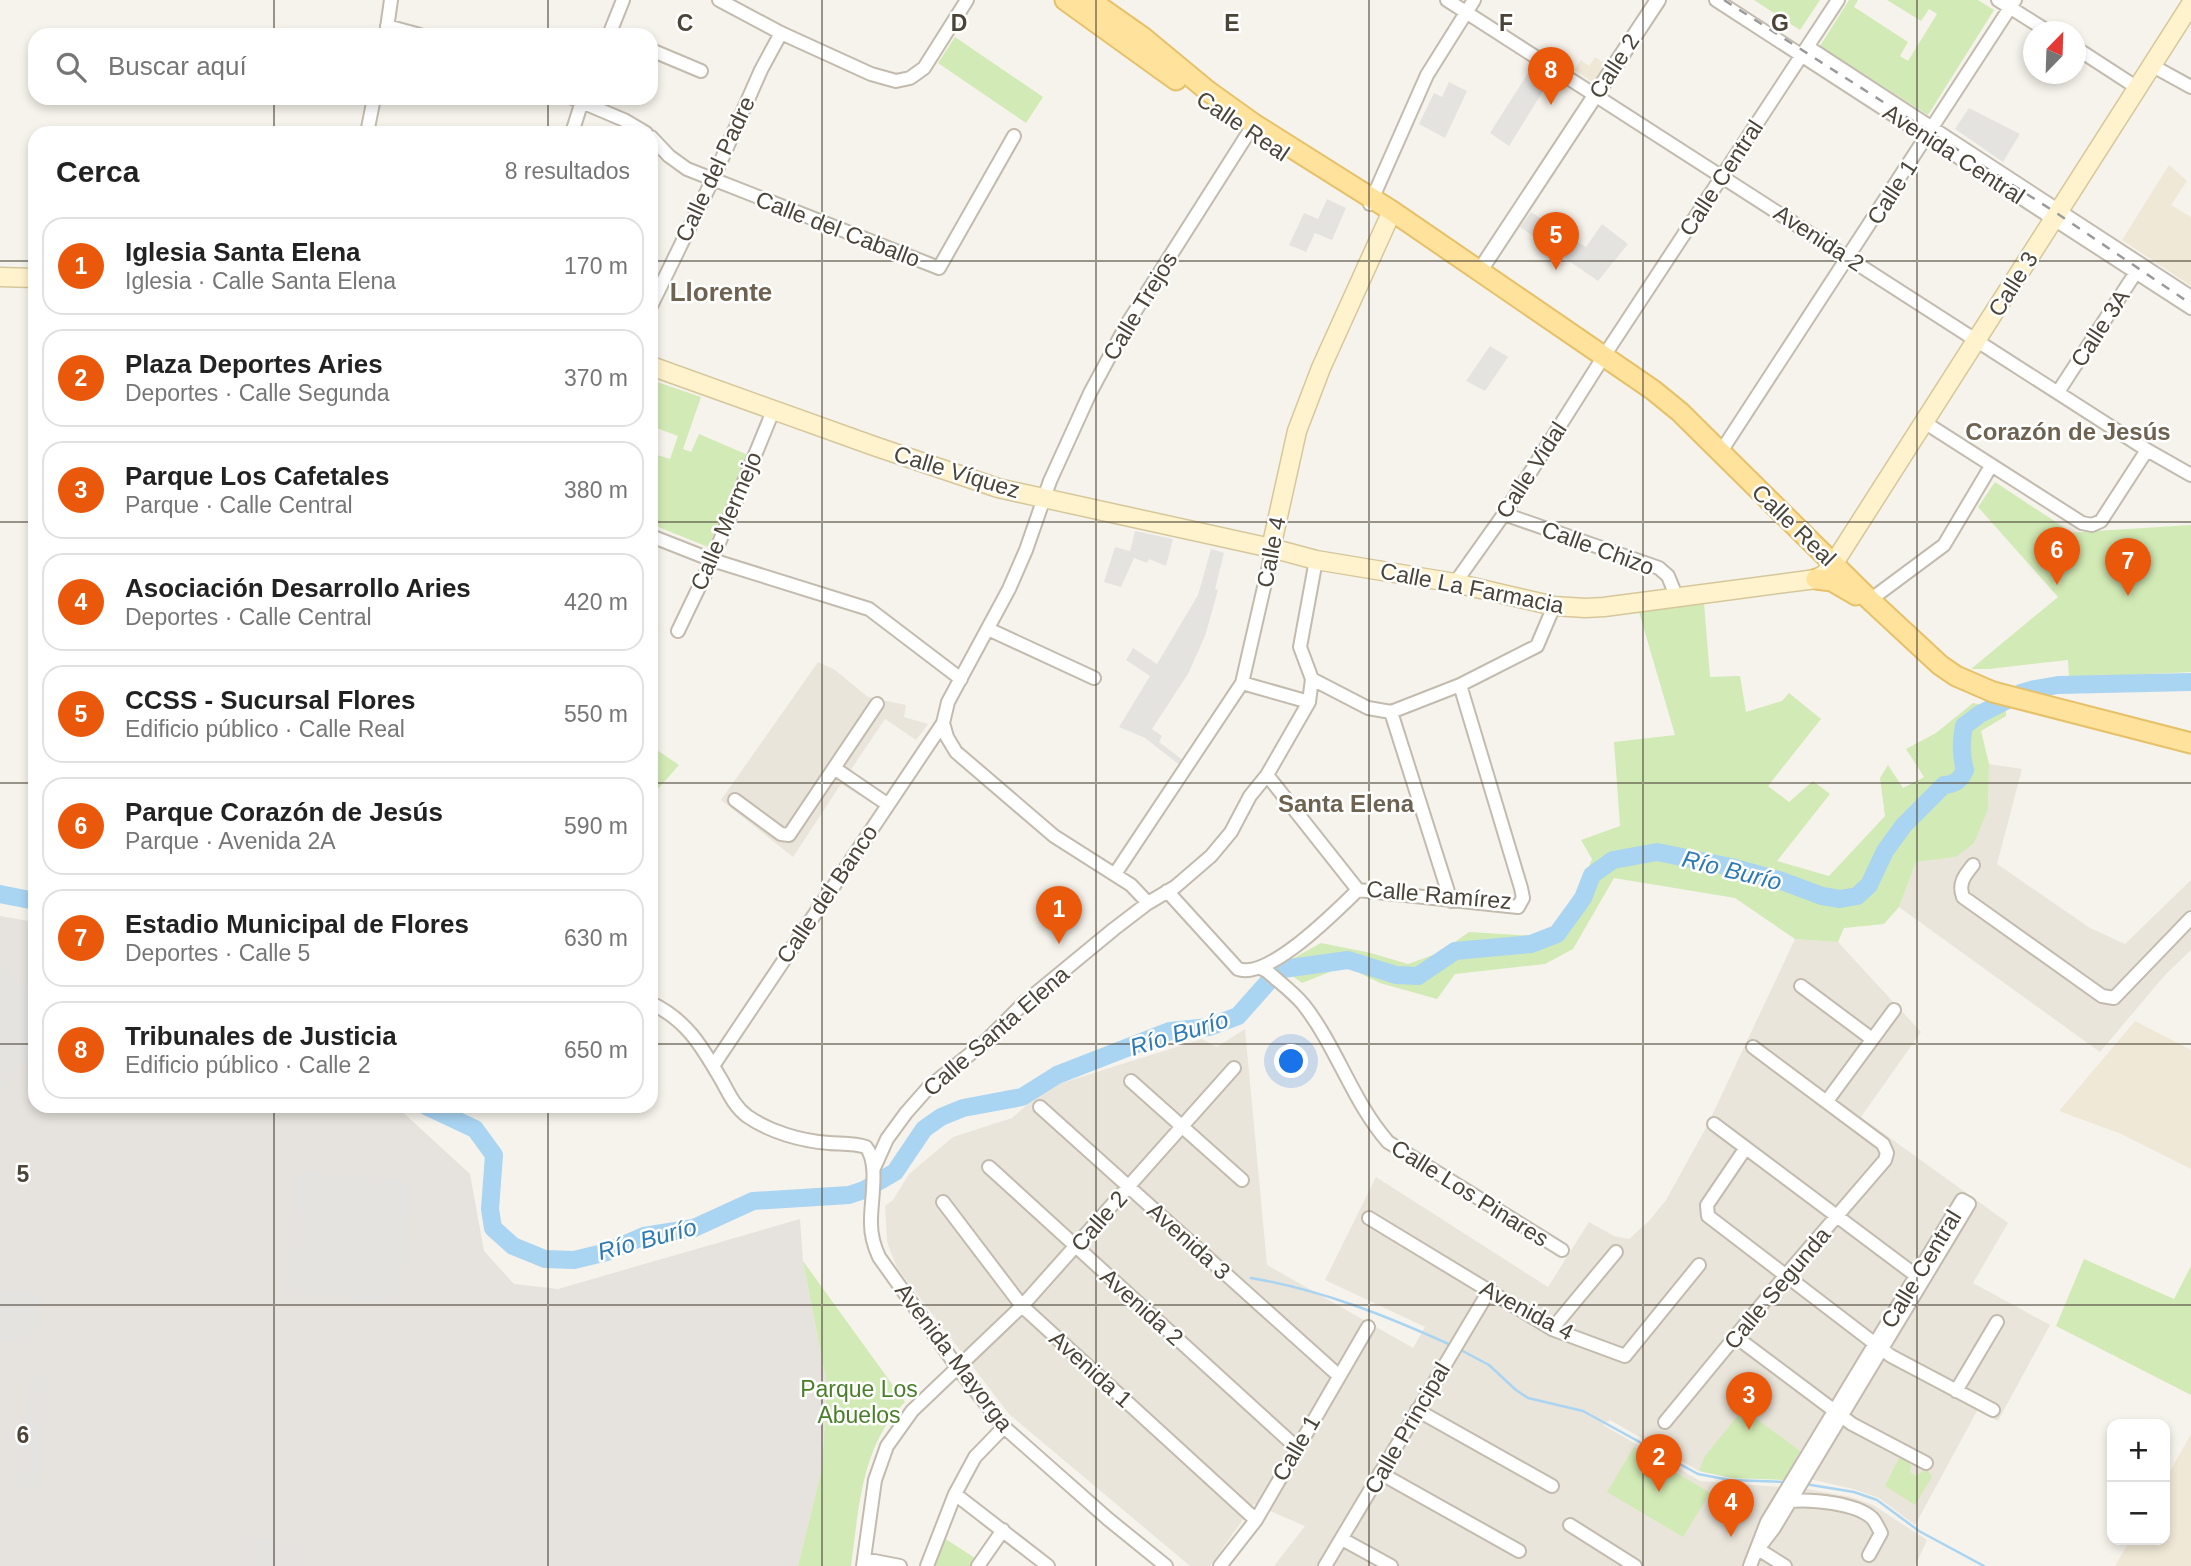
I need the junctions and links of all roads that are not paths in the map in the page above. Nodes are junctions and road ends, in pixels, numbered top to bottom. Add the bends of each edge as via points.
1 (391, 0) edge
2 (623, 0) edge
3 (719, 0) edge
4 (967, 0) edge
5 (1066, 0) edge
6 (1073, 0) edge
7 (1447, 0) edge
8 (1474, 0) edge
9 (1658, 0) edge
10 (1716, 0) edge
11 (1838, 0) edge
12 (1998, 0) edge
13 (1100, 3) edge
14 (2012, 3) edge
15 (2191, 4) edge
16 (1466, 12) junction
17 (2035, 21) edge
18 (386, 28) edge
19 (613, 28) edge
20 (781, 33) junction
21 (1804, 51) junction
22 (658, 53) edge
23 (2086, 54) edge
24 (1145, 57) junction
25 (2151, 65) junction
26 (701, 71) dead end
27 (2136, 87) junction
28 (2191, 87) edge
29 (1595, 96) junction
30 (373, 105) edge
31 (578, 105) edge
32 (592, 105) edge
33 (368, 126) edge
34 (573, 126) edge
35 (634, 126) edge
36 (1251, 128) junction
37 (1930, 133) junction
38 (1014, 136) dead end
39 (658, 144) edge
40 (1722, 176) junction
41 (713, 179) junction
42 (1371, 203) junction
43 (1390, 214) junction
44 (2058, 215) junction
45 (1849, 257) junction
46 (2138, 269) junction
47 (1479, 272) junction
48 (0, 277) edge
49 (28, 278) edge
50 (658, 292) edge
51 (2191, 297) edge
52 (2191, 308) edge
53 (1977, 341) junction
54 (1604, 356) junction
55 (658, 369) edge
56 (2058, 392) junction
57 (773, 411) junction
58 (1924, 422) junction
59 (2147, 450) junction
60 (1720, 453) junction
61 (1992, 466) junction
62 (2191, 475) edge
63 (1044, 498) junction
64 (1504, 514) junction
65 (658, 539) edge
66 (1271, 548) junction
67 (712, 560) junction
68 (1316, 560) junction
69 (1834, 563) junction
70 (1816, 579) junction
71 (1455, 583) junction
72 (1678, 598) junction
73 (1870, 600) junction
74 (1554, 606) junction
75 (988, 629) junction
76 (678, 631) dead end
77 (1094, 678) dead end
78 (961, 679) junction
79 (1312, 680) junction
80 (1242, 683) junction
81 (1460, 685) junction
82 (1309, 702) junction
83 (877, 704) dead end
84 (1391, 712) junction
85 (943, 723) junction
86 (2191, 743) edge
87 (834, 768) junction
88 (1267, 775) junction
89 (735, 800) dead end
90 (887, 804) junction
91 (1973, 865) dead end
92 (1115, 874) junction
93 (1358, 890) junction
94 (1167, 891) junction
95 (1451, 901) junction
96 (1148, 903) junction
97 (2191, 918) edge
98 (1263, 970) junction
99 (1801, 986) dead end
100 (658, 1007) edge
101 (1894, 1010) dead end
102 (1872, 1039) junction
103 (1753, 1047) dead end
104 (713, 1066) junction
105 (1234, 1068) dead end
106 (1131, 1081) dead end
107 (1827, 1101) junction
108 (1040, 1107) dead end
109 (1714, 1124) dead end
110 (1182, 1126) junction
111 (887, 1139) junction
112 (860, 1145) junction
113 (1745, 1149) junction
114 (989, 1167) dead end
115 (873, 1169) junction
116 (1242, 1181) dead end
117 (1129, 1187) junction
118 (943, 1202) dead end
119 (1836, 1216) junction
120 (1368, 1218) dead end
121 (1076, 1247) junction
122 (1562, 1250) dead end
123 (1616, 1252) dead end
124 (1699, 1265) dead end
125 (1786, 1275) junction
126 (1920, 1279) junction
127 (1489, 1291) junction
128 (1021, 1306) junction
129 (1997, 1322) dead end
130 (1368, 1327) dead end
131 (1552, 1329) junction
132 (1736, 1337) junction
133 (1879, 1347) junction
134 (958, 1368) junction
135 (1338, 1376) junction
136 (1956, 1391) junction
137 (1417, 1410) junction
138 (1993, 1410) dead end
139 (1838, 1414) junction
140 (1665, 1422) dead end
141 (1004, 1427) junction
142 (1296, 1447) junction
143 (1926, 1464) dead end
144 (1380, 1474) junction
145 (1552, 1486) dead end
146 (1791, 1493) junction
147 (955, 1494) junction
148 (1256, 1520) junction
149 (1570, 1525) dead end
150 (1003, 1530) junction
151 (1342, 1539) junction
152 (1758, 1549) junction
153 (1519, 1551) dead end
154 (1869, 1555) dead end
155 (863, 1563) edge
156 (900, 1566) edge
157 (927, 1566) edge
158 (978, 1566) edge
159 (1048, 1566) edge
160 (1166, 1566) edge
161 (1220, 1566) edge
162 (1325, 1566) edge
163 (1391, 1566) edge
164 (1635, 1566) edge
165 (1750, 1566) edge
166 (1785, 1566) edge

1 - 18 street
2 - 19 street
3 - 20 street
4 - 20 street via 924,68 904,80 872,74
5 - 24 main road, Calle Real
6 - 13 main road via 1091,10
7 - 16 street, Avenida 2
8 - 16 street
9 - 29 street, Calle 2
10 - 21 street, Avenida Central
11 - 21 street, Calle Central
12 - 14 street
13 - 24 main road via 1107,21 1131,38
13 - 36 main road, Calle Real
14 - 17 street
14 - 37 street, Calle 1
15 - 25 main road, Calle 3
16 - 29 street, Avenida 2
16 - 42 street via 1427,75
20 - 41 street, Calle del Padre
21 - 37 street, Avenida Central
21 - 40 street, Calle Central
22 - 26 street
23 - 27 street
24 - 36 main road, Calle Real
25 - 27 main road, Calle 3
25 - 28 street
27 - 44 main road, Calle 3
29 - 40 street, Avenida 2
29 - 47 street, Calle 2
30 - 33 street
31 - 34 street
32 - 35 street
36 - 42 main road, Calle Real
36 - 63 street, Calle Trejos via 1127,324 1090,393
37 - 44 street, Avenida Central
37 - 45 street, Calle 1
38 - 41 street, Calle del Caballo via 939,268
39 - 41 street via 677,164
40 - 45 street, Avenida 2
40 - 54 street, Calle Central
41 - 50 street, Calle del Padre
42 - 43 main road, Calle Real
43 - 47 main road, Calle Real
43 - 66 main road, Calle 4 via 1297,431
44 - 46 street, Avenida Central
44 - 53 main road, Calle 3
45 - 53 street, Avenida 2
45 - 60 street, Calle 1
46 - 51 street, Avenida Central
46 - 52 street, Avenida Central
46 - 56 street, Calle 3A
47 - 54 main road, Calle Real
48 - 49 main road
53 - 56 street, Avenida 2
53 - 58 main road, Calle 3
54 - 60 main road, Calle Real via 1680,412
54 - 64 street, Calle Vidal
55 - 57 main road, Calle Víquez
56 - 59 street, Avenida 2
57 - 63 main road, Calle Víquez via 970,479
57 - 67 street, Calle Mermejo
58 - 61 street
58 - 69 main road, Calle 3
59 - 61 street via 2101,521 2092,525
59 - 62 street, Avenida 2
60 - 69 main road, Calle Real
61 - 73 street via 1944,545
63 - 66 main road, Calle Víquez
63 - 75 street, Calle Trejos via 1027,550
64 - 71 street, Calle Vidal
64 - 72 street, Calle Chizo via 1659,568
65 - 67 street
66 - 68 main road, Calle La Farmacia
66 - 80 street, Calle 4
67 - 76 street, Calle Mermejo
67 - 78 street via 869,609
68 - 71 main road, Calle La Farmacia
68 - 79 street, Calle Santa Elena via 1300,647
69 - 70 main road
69 - 73 main road, Calle Real
70 - 72 main road, Calle La Farmacia
70 - 73 main road via 1832,581
71 - 74 main road, Calle La Farmacia
72 - 74 main road, Calle La Farmacia via 1604,607
73 - 86 main road, Calle Real via 1956,676 1993,692
74 - 81 street via 1537,646
75 - 77 street
75 - 78 street, Calle del Banco
78 - 85 street, Calle del Banco
79 - 82 street, Calle Santa Elena
79 - 84 street via 1368,708
80 - 82 street
80 - 92 street, Calle 4
81 - 84 street
81 - 95 street, Calle Ramírez via 1523,898 1515,908
82 - 88 street, Calle Santa Elena
83 - 87 street
84 - 95 street
85 - 90 street, Calle del Banco
85 - 92 street via 956,752 973,769 1054,836
87 - 89 street via 789,835 781,834
87 - 90 street
88 - 93 street, Calle Ramírez
88 - 94 street, Calle Santa Elena via 1211,856
90 - 104 street, Calle del Banco
91 - 97 street via 1963,878 1963,897 2108,998 2114,998
92 - 96 street
93 - 95 street, Calle Ramírez
93 - 98 street via 1307,938
94 - 96 street, Calle Santa Elena
94 - 98 street, Calle Los Pinares via 1238,969
96 - 111 street, Calle Santa Elena via 928,1088
98 - 122 street, Calle Los Pinares via 1303,1004 1374,1127 1388,1142
99 - 102 street
100 - 104 street via 679,1019
101 - 102 street
102 - 107 street
103 - 107 street
104 - 112 street via 741,1111 763,1125 809,1141
105 - 110 street, Calle 2
106 - 110 street
107 - 119 street, Calle Segunda via 1883,1144 1887,1153
108 - 117 street, Avenida 3
109 - 113 street
110 - 116 street
110 - 117 street, Calle 2
111 - 112 street
111 - 115 street, Calle Santa Elena
112 - 115 street via 869,1150
113 - 119 street
113 - 125 street via 1706,1210
114 - 121 street, Avenida 2
115 - 134 street, Avenida Mayorga via 873,1244
117 - 121 street, Calle 2
117 - 135 street, Avenida 3
118 - 128 street, Avenida 1
119 - 125 street, Calle Segunda
119 - 126 street
120 - 127 street, Avenida 4
121 - 128 street, Calle 2
121 - 142 street, Avenida 2
123 - 131 street
124 - 131 street, Avenida 4 via 1625,1356
125 - 132 street, Calle Segunda
125 - 133 street
126 - 126 street, Calle Central via 1969,1204 1962,1200
126 - 133 street, Calle Central
127 - 131 street, Avenida 4
127 - 137 street, Calle Principal
128 - 134 street, Calle 2
128 - 148 street, Avenida 1
129 - 136 street
130 - 135 street, Calle 1
132 - 139 street
132 - 140 street, Calle Segunda
133 - 136 street
133 - 139 street, Calle Central
134 - 141 street, Avenida Mayorga
134 - 155 street, Calle 2 via 912,1411 887,1446 875,1480
135 - 142 street, Calle 1
136 - 138 street
137 - 144 street, Calle Principal
137 - 145 street
139 - 143 street
139 - 146 street, Calle Central
141 - 147 street via 975,1457
141 - 160 street, Avenida Mayorga
142 - 148 street, Calle 1
144 - 151 street, Calle Principal
144 - 153 street
146 - 152 street, Calle Central
146 - 154 street via 1865,1512 1881,1533
147 - 150 street
147 - 157 street
148 - 161 street, Calle 1
149 - 164 street
150 - 158 street
150 - 159 street
151 - 162 street, Calle Principal
151 - 163 street
152 - 165 street, Calle Central
152 - 166 street
155 - 156 street

